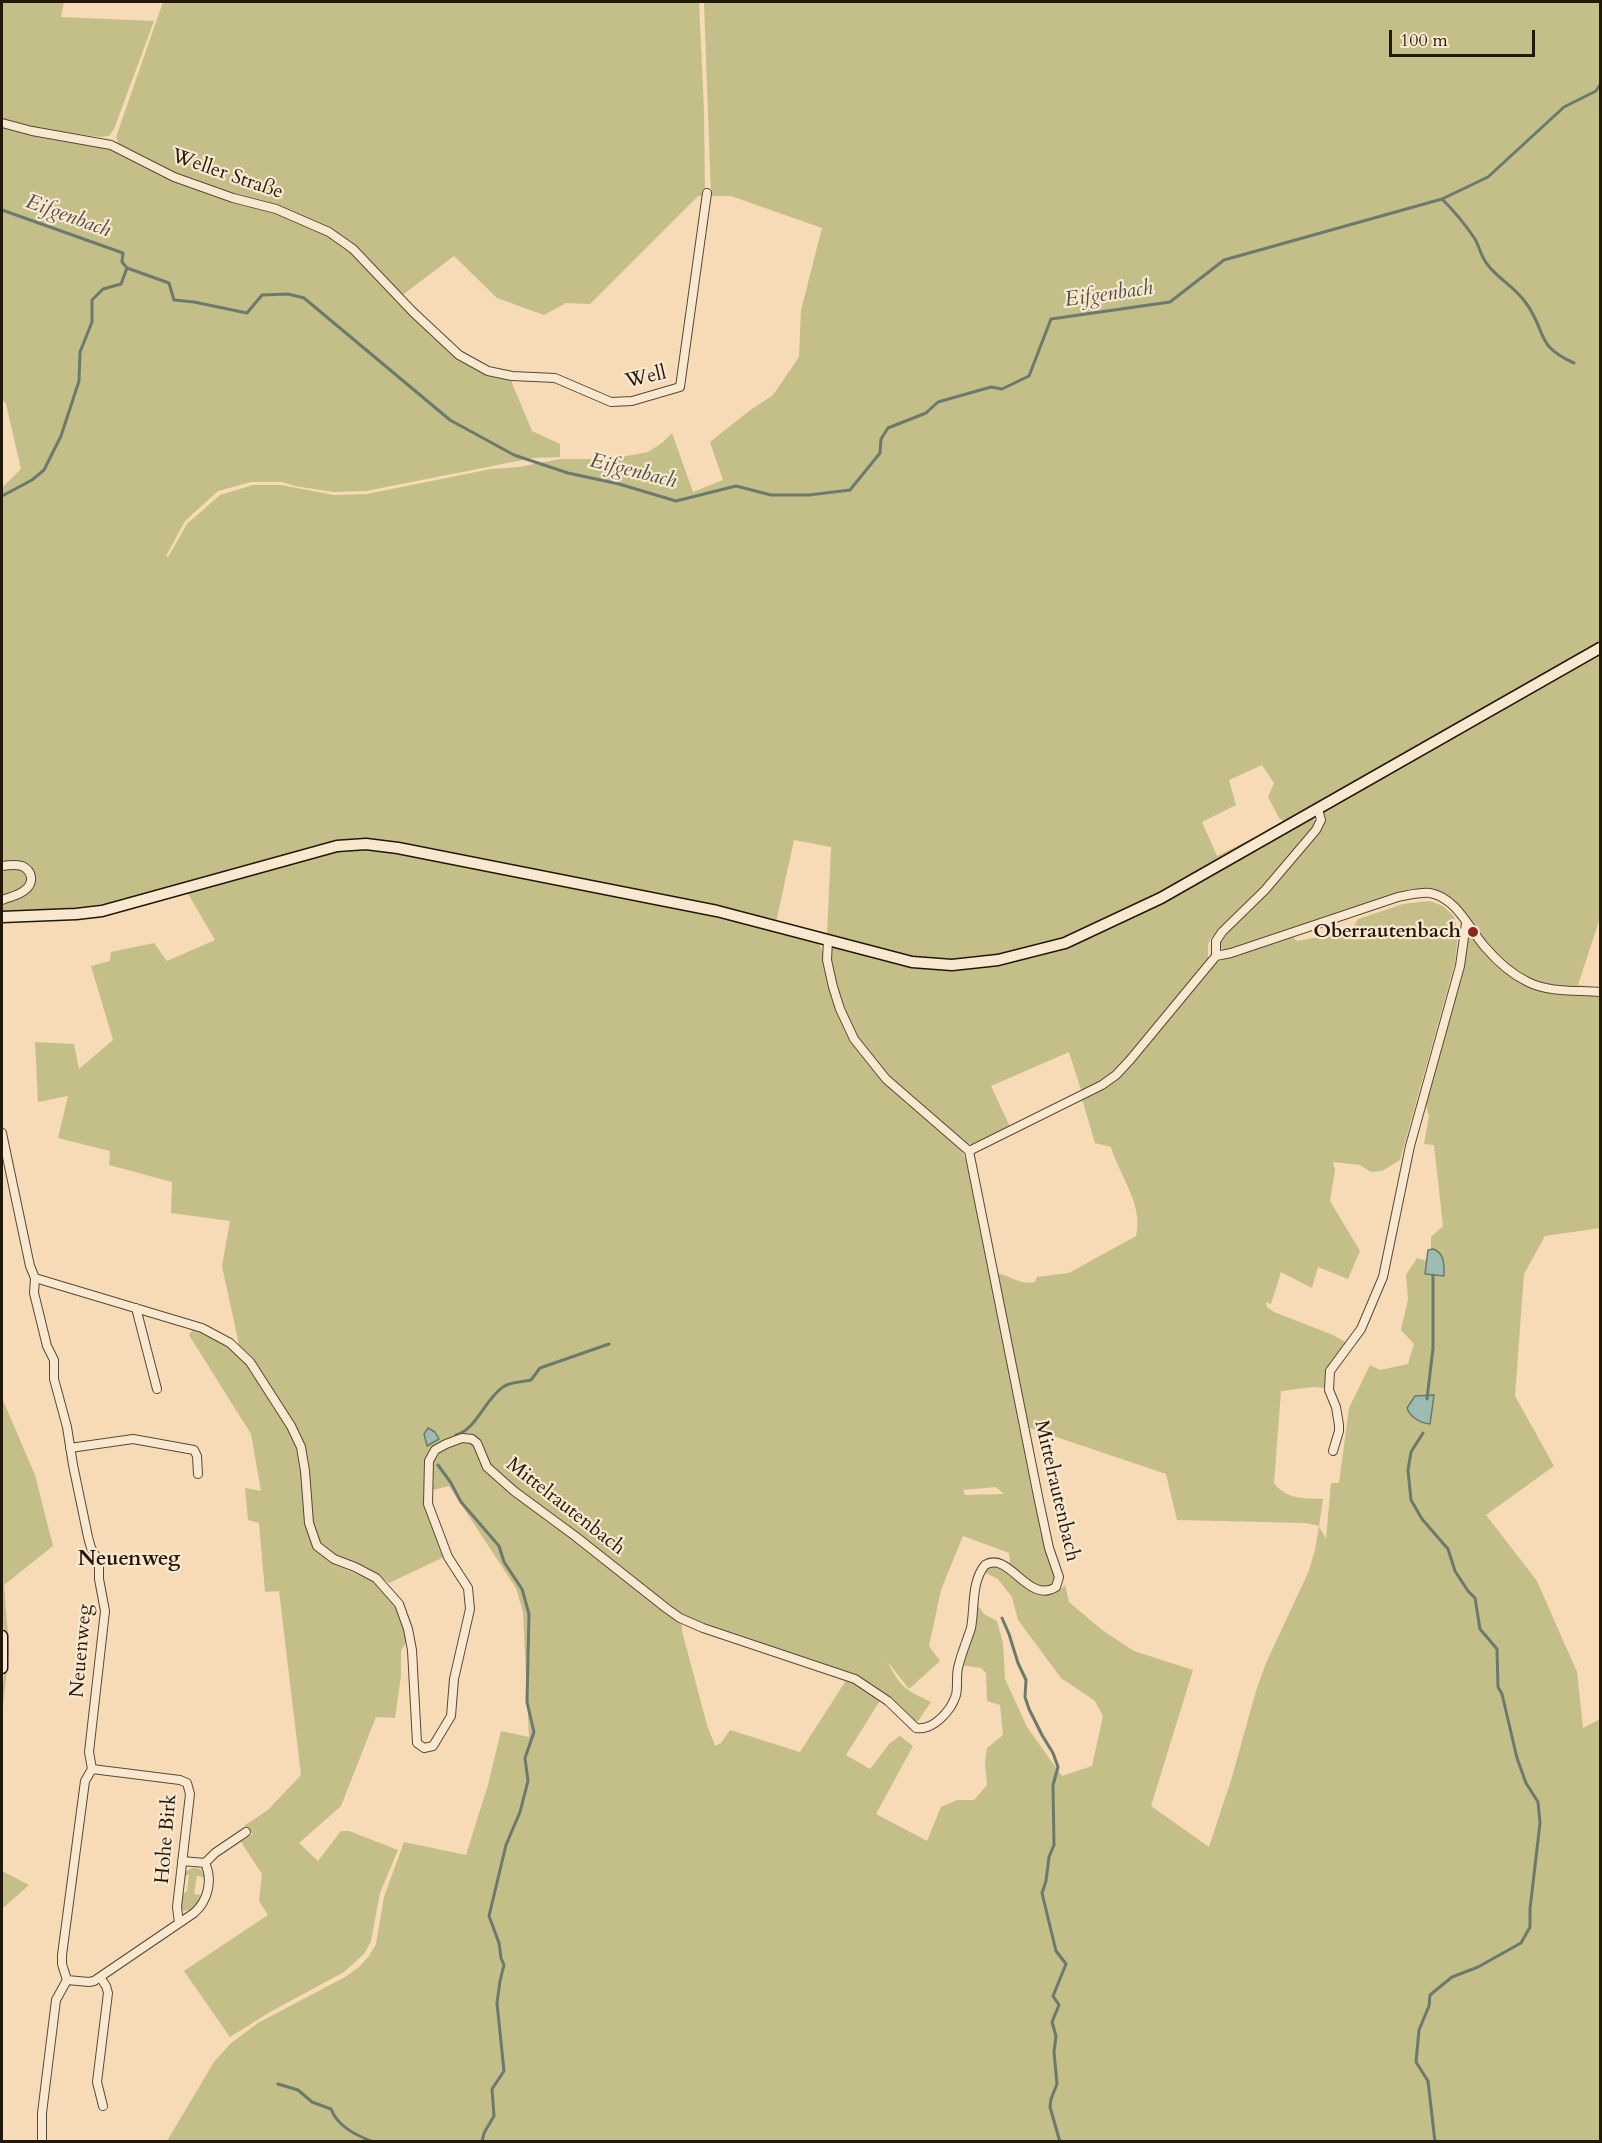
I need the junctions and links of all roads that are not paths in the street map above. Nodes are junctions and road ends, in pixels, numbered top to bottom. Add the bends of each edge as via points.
1 (2, 123) edge
2 (707, 193) dead end
3 (413, 312) joint
4 (1600, 648) edge
5 (1318, 809) junction
6 (2, 866) edge
7 (2, 900) edge
8 (2, 917) edge
9 (1466, 923) junction
10 (828, 940) junction
11 (1216, 956) junction
12 (1600, 992) edge
13 (2, 1133) edge
14 (969, 1151) junction
15 (35, 1278) junction
16 (136, 1308) junction
17 (157, 1389) dead end
18 (70, 1448) junction
19 (1333, 1451) dead end
20 (198, 1474) dead end
21 (2, 1636) edge
22 (2, 1668) edge
23 (92, 1769) junction
24 (246, 1832) dead end
25 (182, 1861) junction
26 (205, 1863) junction
27 (179, 1923) junction
28 (100, 1977) junction
29 (67, 1980) junction
30 (103, 2106) dead end
31 (42, 2142) edge

1 - 3 street, Weller Straße via 111,145 174,177 299,218 329,232 352,249
2 - 3 street, Well via 680,387 632,401 611,402 555,378 488,371 459,355
4 - 5 main road
5 - 10 main road via 1130,914 1065,943 1015,957 952,965 924,964
5 - 11 street via 1321,820 1316,830 1271,884 1222,932 1216,941
6 - 7 street via 23,867 31,877 23,891
8 - 10 main road via 102,911 337,846 366,844 717,911
9 - 11 street via 1450,903 1422,893
9 - 12 street via 1499,962 1529,982 1572,992
9 - 19 street via 1460,966 1410,1146 1383,1277 1361,1329 1330,1371 1329,1390 1339,1425
10 - 14 street via 827,960 833,987 854,1039 886,1079
11 - 14 street via 1116,1075 1082,1096
13 - 15 street, Neuenweg
14 - 16 street, Mittelrautenbach via 1039,1501 1059,1581 1054,1589 1040,1590 1001,1563 985,1565 976,1584 955,1697 931,1727 916,1728 888,1701 849,1676 680,1618 514,1491 487,1467 477,1443 462,1438 432,1453 428,1465 431,1512 448,1557 470,1593 470,1609 454,1679 453,1710 438,1740 430,1748 422,1748 417,1743 412,1650 399,1604 376,1578 330,1557 320,1548 312,1535 308,1515 301,1447 250,1362 219,1336
15 - 16 street
15 - 18 street, Neuenweg via 34,1293 54,1360 54,1379
16 - 17 street
18 - 20 street via 133,1439 194,1450
18 - 23 street, Neuenweg via 88,1537 99,1562 105,1611 89,1752
21 - 22 main road
23 - 25 street, Hohe Birk via 186,1783 190,1794
23 - 29 street, Neuenweg via 86,1781 62,1955
24 - 26 street
25 - 26 street
25 - 27 street, Hohe Birk
26 - 27 street via 209,1877 205,1901
27 - 28 street
28 - 29 street via 89,1982
28 - 30 street via 108,1993 97,2082
29 - 31 street via 56,2000

